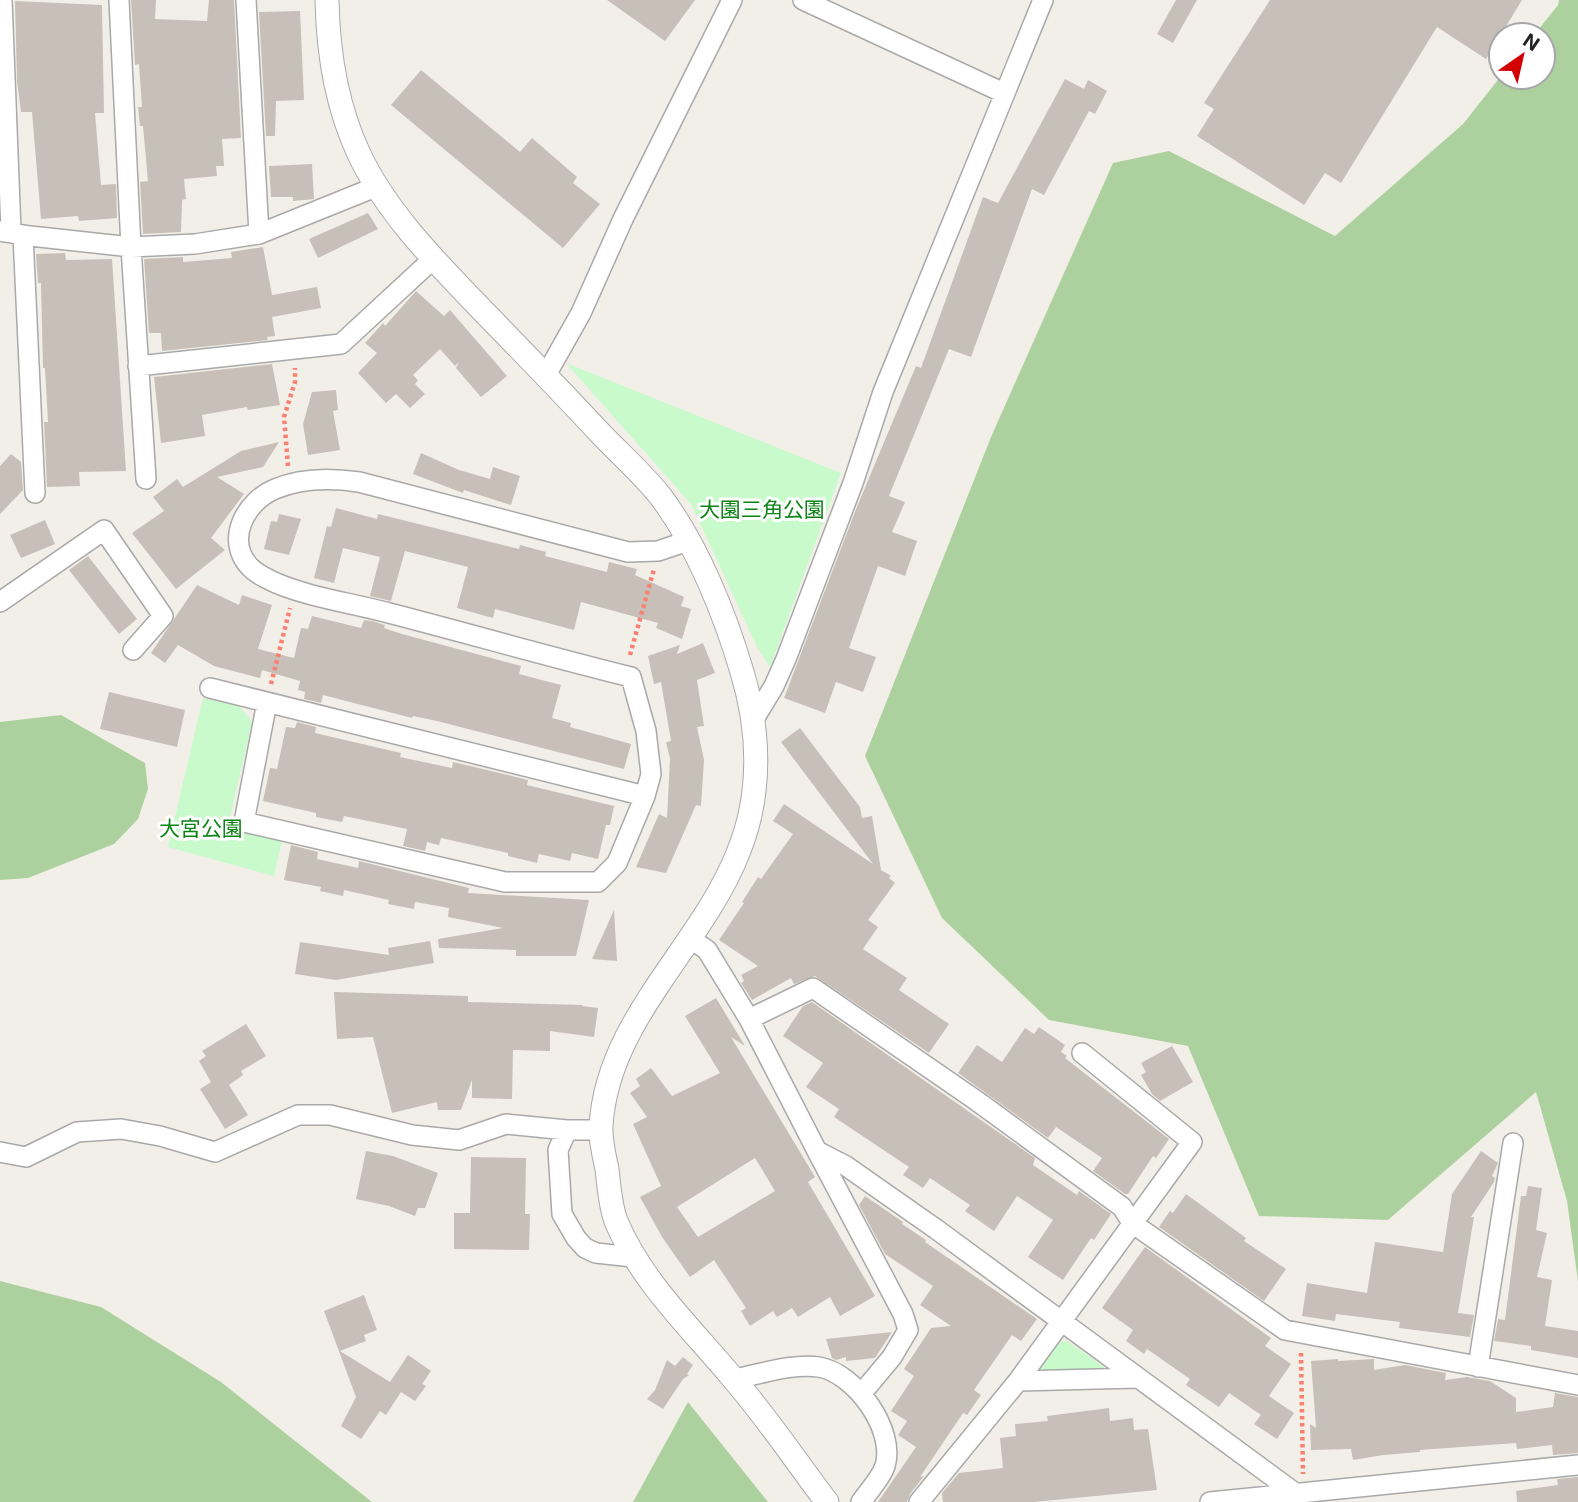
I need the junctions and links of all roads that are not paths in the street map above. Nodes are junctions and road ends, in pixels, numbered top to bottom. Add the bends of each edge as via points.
1 (2, 0) edge
2 (119, 0) edge
3 (246, 0) edge
4 (327, 0) edge
5 (732, 0) edge
6 (803, 0) edge
7 (1043, 0) edge
8 (1004, 93) junction
9 (378, 186) junction
10 (11, 232) edge
11 (259, 234) junction
12 (131, 247) junction
13 (434, 258) junction
14 (138, 366) junction
15 (546, 375) junction
16 (146, 479) dead end
17 (35, 493) dead end
18 (688, 541) junction
19 (0, 602) edge
20 (133, 650) dead end
21 (210, 688) dead end
22 (267, 702) junction
23 (754, 719) junction
24 (645, 796) junction
25 (691, 939) junction
26 (749, 1019) junction
27 (1082, 1053) dead end
28 (567, 1130) junction
29 (600, 1130) junction
30 (1513, 1143) dead end
31 (817, 1151) junction
32 (0, 1152) edge
33 (1132, 1223) junction
34 (633, 1257) junction
35 (1060, 1322) junction
36 (1478, 1367) junction
37 (1137, 1378) junction
38 (734, 1379) junction
39 (1018, 1381) junction
40 (1578, 1385) edge
41 (862, 1393) junction
42 (1578, 1465) edge
43 (1296, 1497) edge
44 (827, 1502) edge
45 (861, 1502) edge
46 (919, 1502) edge
47 (1210, 1502) edge

1 - 10 street
2 - 12 street
3 - 11 street
4 - 9 street via 332,69 346,124
5 - 15 street via 581,313
6 - 8 street
7 - 8 street
8 - 23 street via 883,393 786,659
9 - 11 street
9 - 13 street
10 - 12 street
10 - 17 street
11 - 12 street
12 - 14 street
13 - 14 street via 341,344
13 - 15 street
14 - 16 street
15 - 18 street via 659,494
18 - 23 street via 723,614
18 - 24 street via 659,551 628,552 332,478 264,494 246,511 238,540 241,555 259,575 295,590 631,677 646,731 651,774
19 - 20 street via 104,530 163,616
21 - 22 street
22 - 24 street
22 - 24 street via 244,822 505,882 598,882 617,863
23 - 25 street via 753,802 739,851
25 - 26 street via 707,950
25 - 29 street via 654,992 616,1060
26 - 31 street
26 - 33 street via 813,988 1122,1207
27 - 33 street via 1192,1142
28 - 29 street
28 - 32 street via 506,1124 459,1140 412,1135 330,1115 298,1115 215,1152 121,1129 77,1132 26,1157
28 - 34 street via 558,1150 562,1214 585,1248
29 - 34 street via 614,1216
30 - 36 street
31 - 35 street via 936,1229
31 - 41 street via 908,1330
33 - 35 street
33 - 36 street via 1285,1330
34 - 38 street
35 - 37 street
35 - 39 street
36 - 40 street
37 - 39 street
37 - 43 street
38 - 41 street via 820,1367 837,1373
38 - 44 street
39 - 46 street
41 - 45 street via 882,1430 885,1467
42 - 43 street
43 - 47 street

